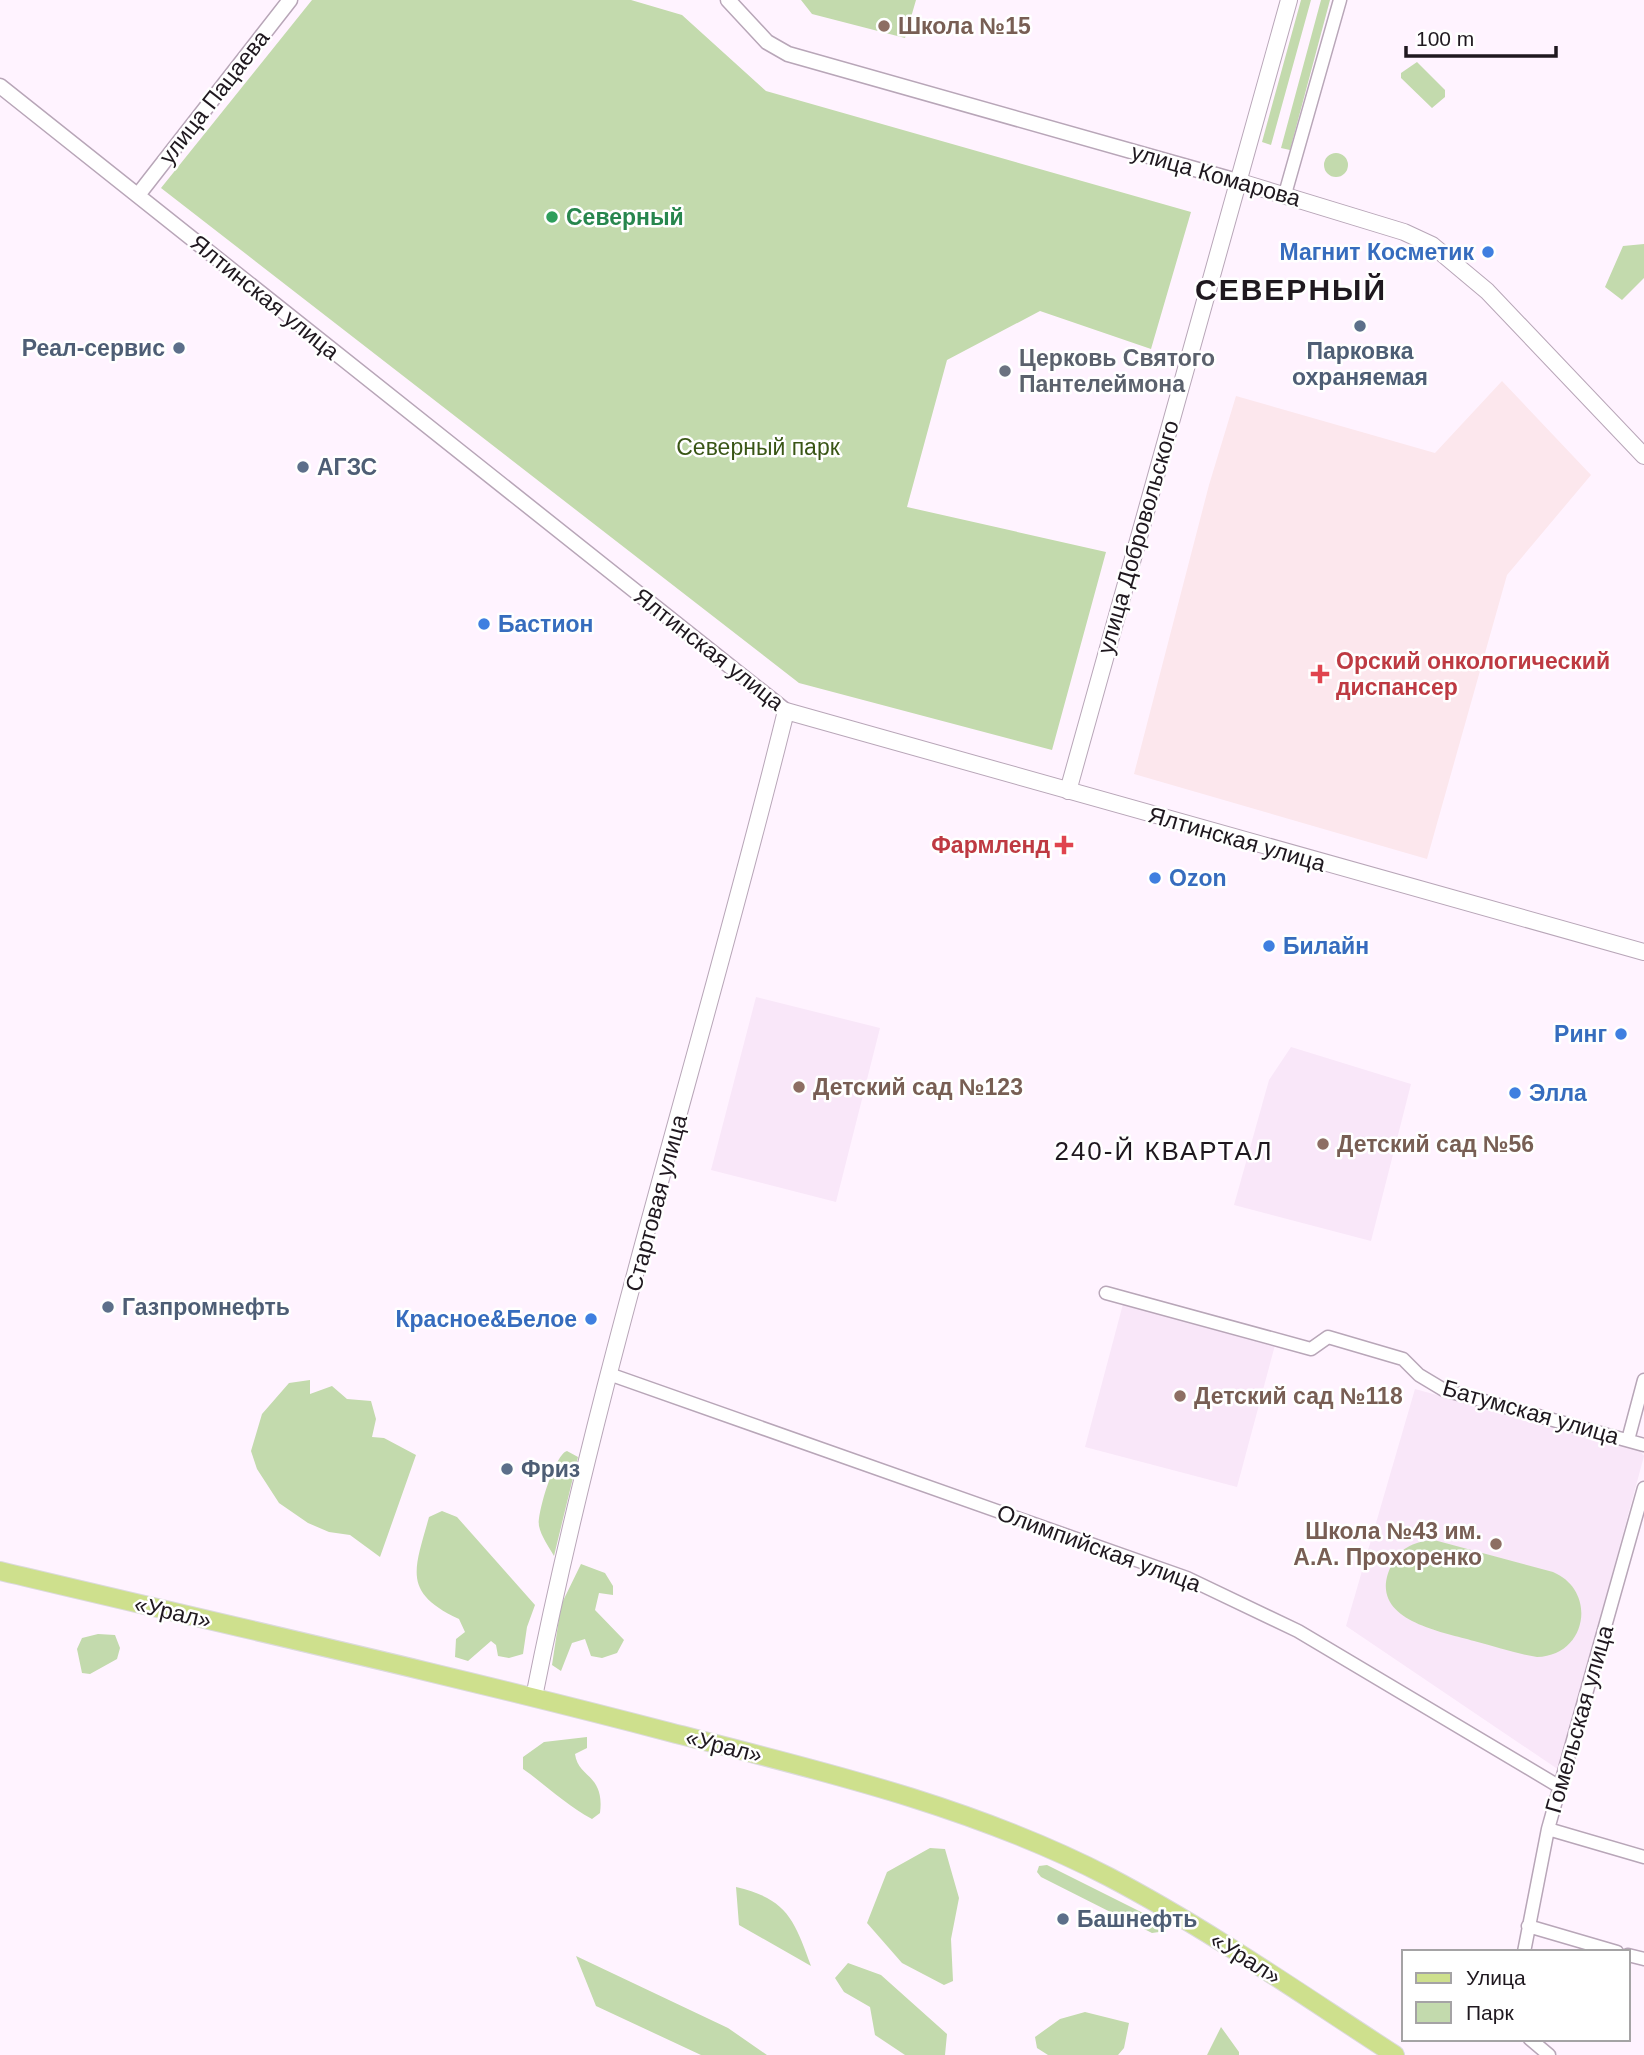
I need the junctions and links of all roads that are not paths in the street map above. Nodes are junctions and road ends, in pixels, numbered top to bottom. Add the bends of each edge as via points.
1 (290, 0) edge
2 (728, 0) edge
3 (1289, 0) edge
4 (1340, 0) edge
5 (0, 86) edge
6 (1237, 181) junction
7 (138, 194) junction
8 (1285, 194) junction
9 (1644, 456) edge
10 (786, 711) junction
11 (1068, 791) junction
12 (1644, 952) edge
13 (1106, 1293) dead end
14 (609, 1374) junction
15 (1644, 1380) edge
16 (1628, 1440) junction
17 (1644, 1445) edge
18 (1644, 1489) edge
19 (0, 1571) edge
20 (534, 1697) junction
21 (1560, 1787) junction
22 (1549, 1829) junction
23 (1644, 1857) edge
24 (1528, 1926) junction
25 (1524, 1950) edge
26 (1610, 1950) edge
27 (1532, 2041) edge
28 (1395, 2055) edge
29 (1549, 2055) edge

1 - 7 street, улица Пацаева
2 - 6 street, улица Комарова via 767,42 799,57
3 - 6 main road, улица Добровольского
4 - 8 street
5 - 7 street, Ялтинская улица
6 - 8 main road, улица Комарова
6 - 11 main road, улица Добровольского
7 - 10 street, Ялтинская улица
8 - 9 main road, улица Комарова via 1432,245 1487,291
10 - 11 main road, Ялтинская улица
10 - 14 main road, Стартовая улица
11 - 12 main road, Ялтинская улица
13 - 16 street, Батумская улица via 1311,1349 1328,1337 1361,1345 1403,1359 1444,1390
14 - 20 main road, Стартовая улица via 579,1486
14 - 21 street, Олимпийская улица via 1187,1578 1298,1631
15 - 16 street
16 - 17 street, Батумская улица
18 - 21 street, Гомельская улица
19 - 20 main road, «Урал»
20 - 28 main road, «Урал» via 822,1771 1006,1833 1119,1883
21 - 22 street, Гомельская улица
22 - 23 street
22 - 24 street, Гомельская улица
24 - 25 street, Гомельская улица
24 - 26 street
27 - 29 street

